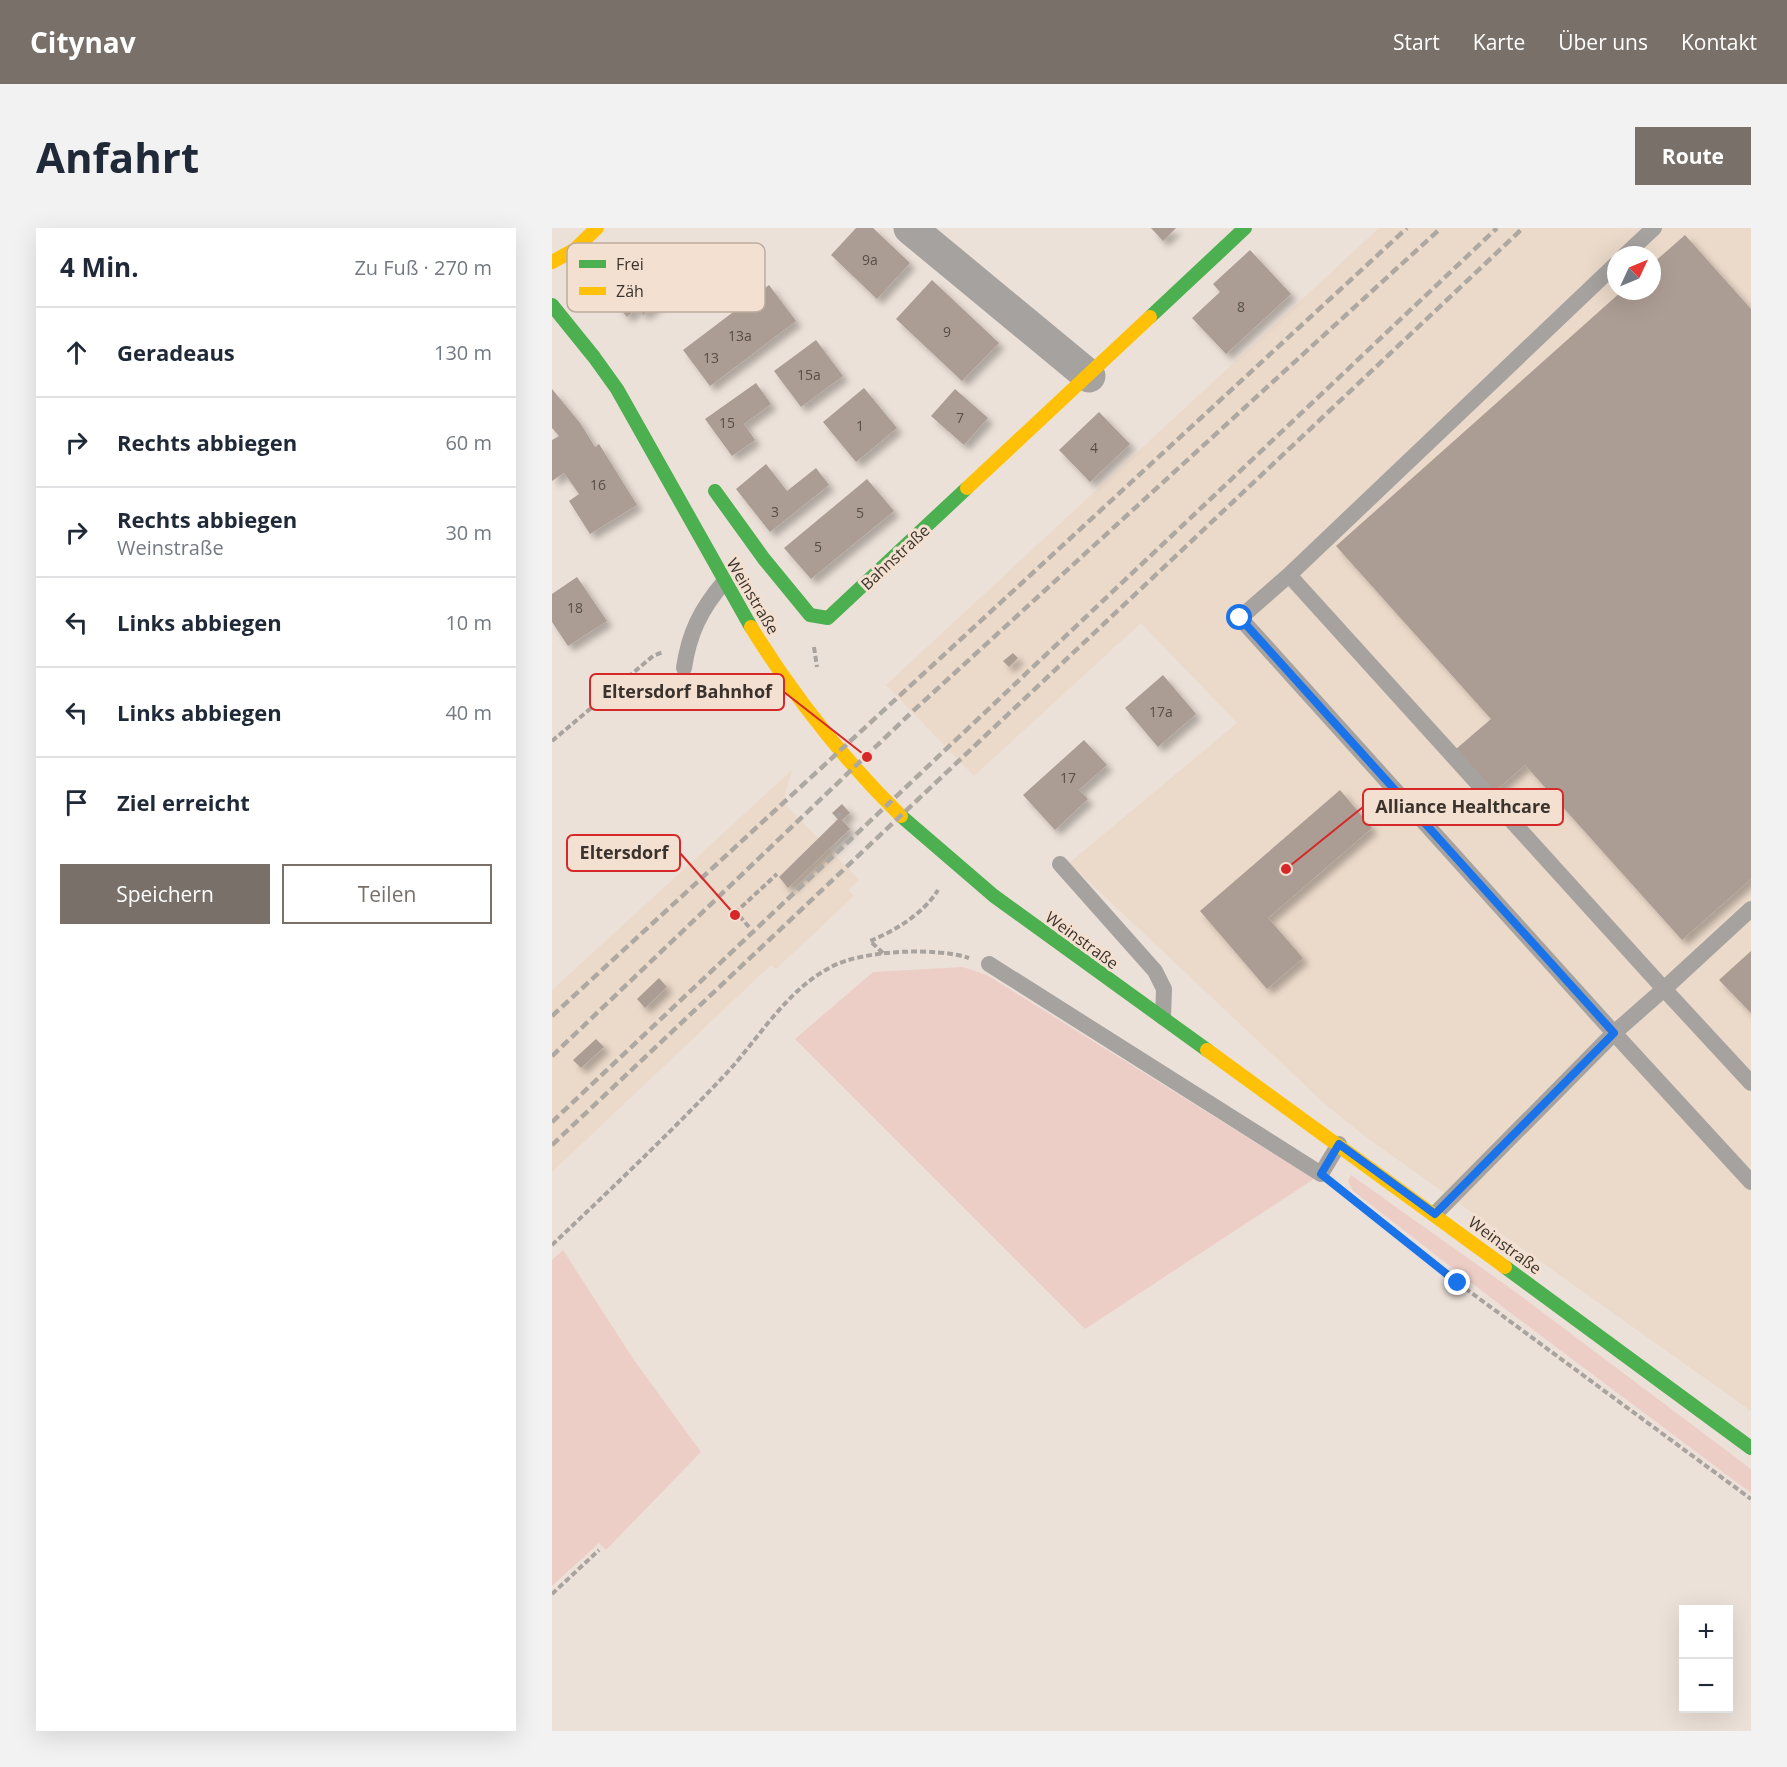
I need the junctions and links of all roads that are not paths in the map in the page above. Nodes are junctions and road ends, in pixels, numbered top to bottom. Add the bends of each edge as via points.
1 (597, 228) edge
2 (910, 228) edge
3 (1245, 228) edge
4 (1653, 228) edge
5 (581, 243) edge
6 (1634, 246) edge
7 (567, 254) edge
8 (552, 262) edge
9 (1607, 273) edge
10 (552, 305) edge
11 (1089, 376) junction
12 (715, 491) dead end
13 (1289, 576) junction
14 (724, 582) junction
15 (684, 668) dead end
16 (1060, 864) dead end
17 (1751, 909) edge
18 (989, 964) road end
19 (1664, 989) junction
20 (1162, 1017) junction
21 (1614, 1033) junction
22 (1751, 1083) edge
23 (1339, 1144) junction
24 (1751, 1182) edge
25 (1435, 1214) junction
26 (1751, 1448) edge

1 - 5 main road
2 - 11 street
3 - 11 main road, Bahnstraße
4 - 6 lane
7 - 8 main road
9 - 13 lane
10 - 14 main road, Weinstraße via 598,362 632,415
11 - 12 main road, Bahnstraße via 828,618 810,615 764,560
13 - 19 lane
13 - 21 lane via 1240,618
14 - 15 lane via 703,606 687,643
14 - 20 main road, Weinstraße via 825,730 917,832 1065,950
16 - 20 lane via 1155,971 1164,988
17 - 19 lane
18 - 23 lane via 1321,1174
19 - 21 lane
19 - 22 lane
20 - 23 main road, Weinstraße
21 - 24 lane
21 - 25 lane
23 - 25 main road, Weinstraße
25 - 26 main road, Weinstraße

